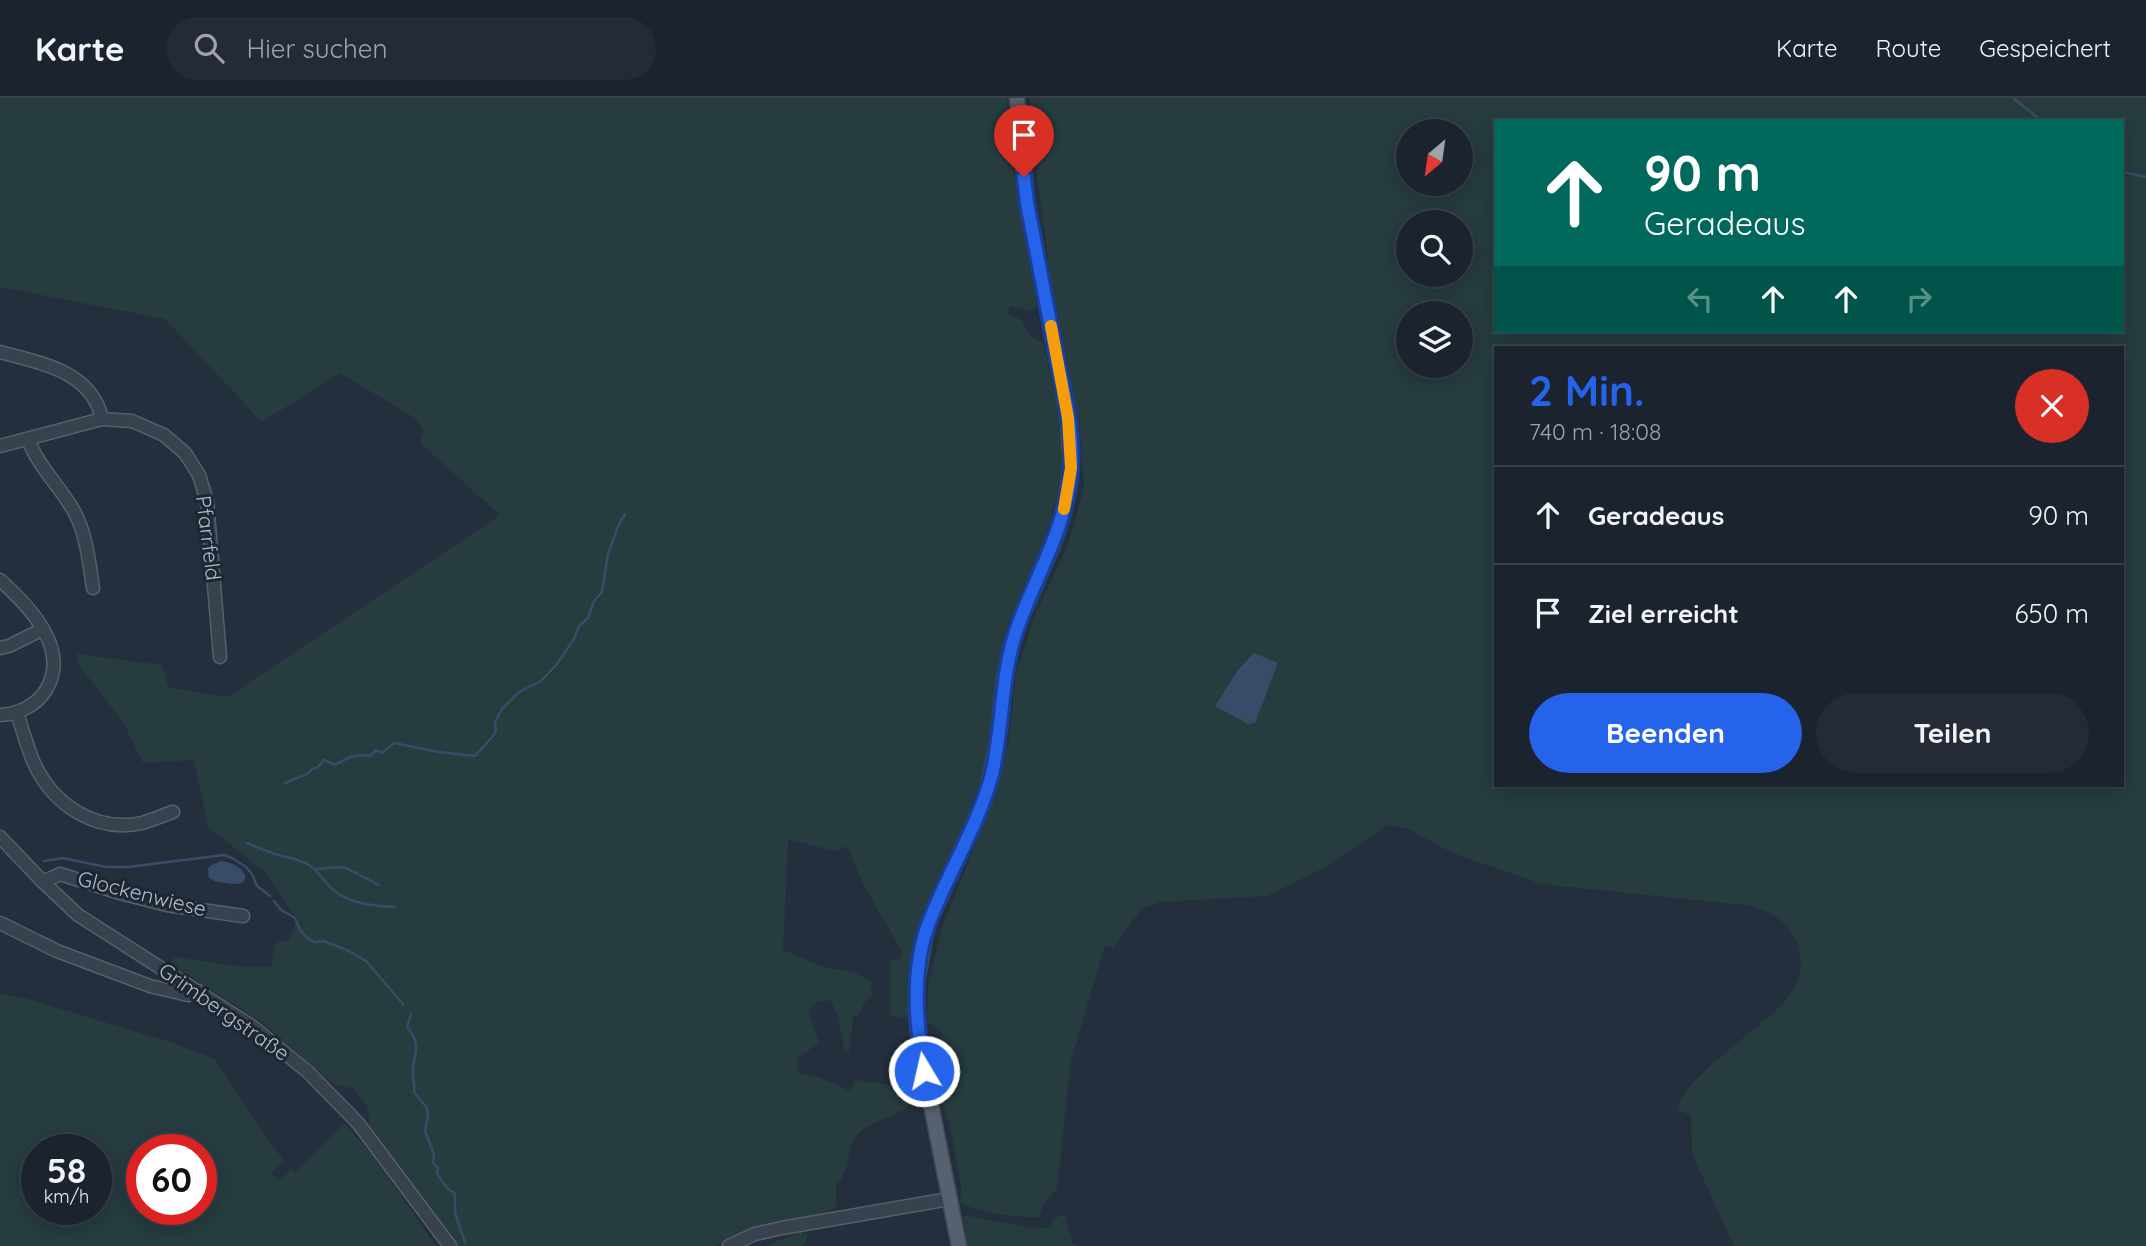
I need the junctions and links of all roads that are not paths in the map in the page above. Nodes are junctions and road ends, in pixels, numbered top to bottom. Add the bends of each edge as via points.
1 (1017, 98) edge
2 (0, 352) edge
3 (102, 419) junction
4 (28, 439) junction
5 (0, 446) edge
6 (0, 580) edge
7 (93, 588) dead end
8 (43, 629) junction
9 (0, 648) edge
10 (220, 657) dead end
11 (17, 712) junction
12 (0, 715) edge
13 (173, 812) dead end
14 (0, 837) edge
15 (43, 882) junction
16 (243, 916) dead end
17 (0, 923) edge
18 (198, 990) junction
19 (949, 1199) junction
20 (958, 1244) edge
21 (450, 1246) edge
22 (729, 1246) edge

1 - 19 main road via 1027,203 1068,418 1071,468 1064,512 1010,651 985,799 927,927 919,964 919,1044
2 - 3 street via 74,377 96,401
3 - 4 street, Pfarrfeld
3 - 10 street, Pfarrfeld via 132,421 164,435 199,475 206,501
4 - 5 street, Pfarrfeld
4 - 7 street via 78,521
6 - 8 street
8 - 9 street
8 - 11 street via 54,657 51,680 41,697
11 - 12 street
11 - 13 street via 34,764 64,805 89,820 117,826
14 - 15 street, Grimbergstraße
15 - 16 street, Glockenwiese via 60,874 167,905
15 - 18 street, Grimbergstraße via 96,928
17 - 18 street via 57,951 150,986 188,995
18 - 21 street, Grimbergstraße via 262,1034 346,1109
19 - 20 main road
19 - 22 street via 782,1228

